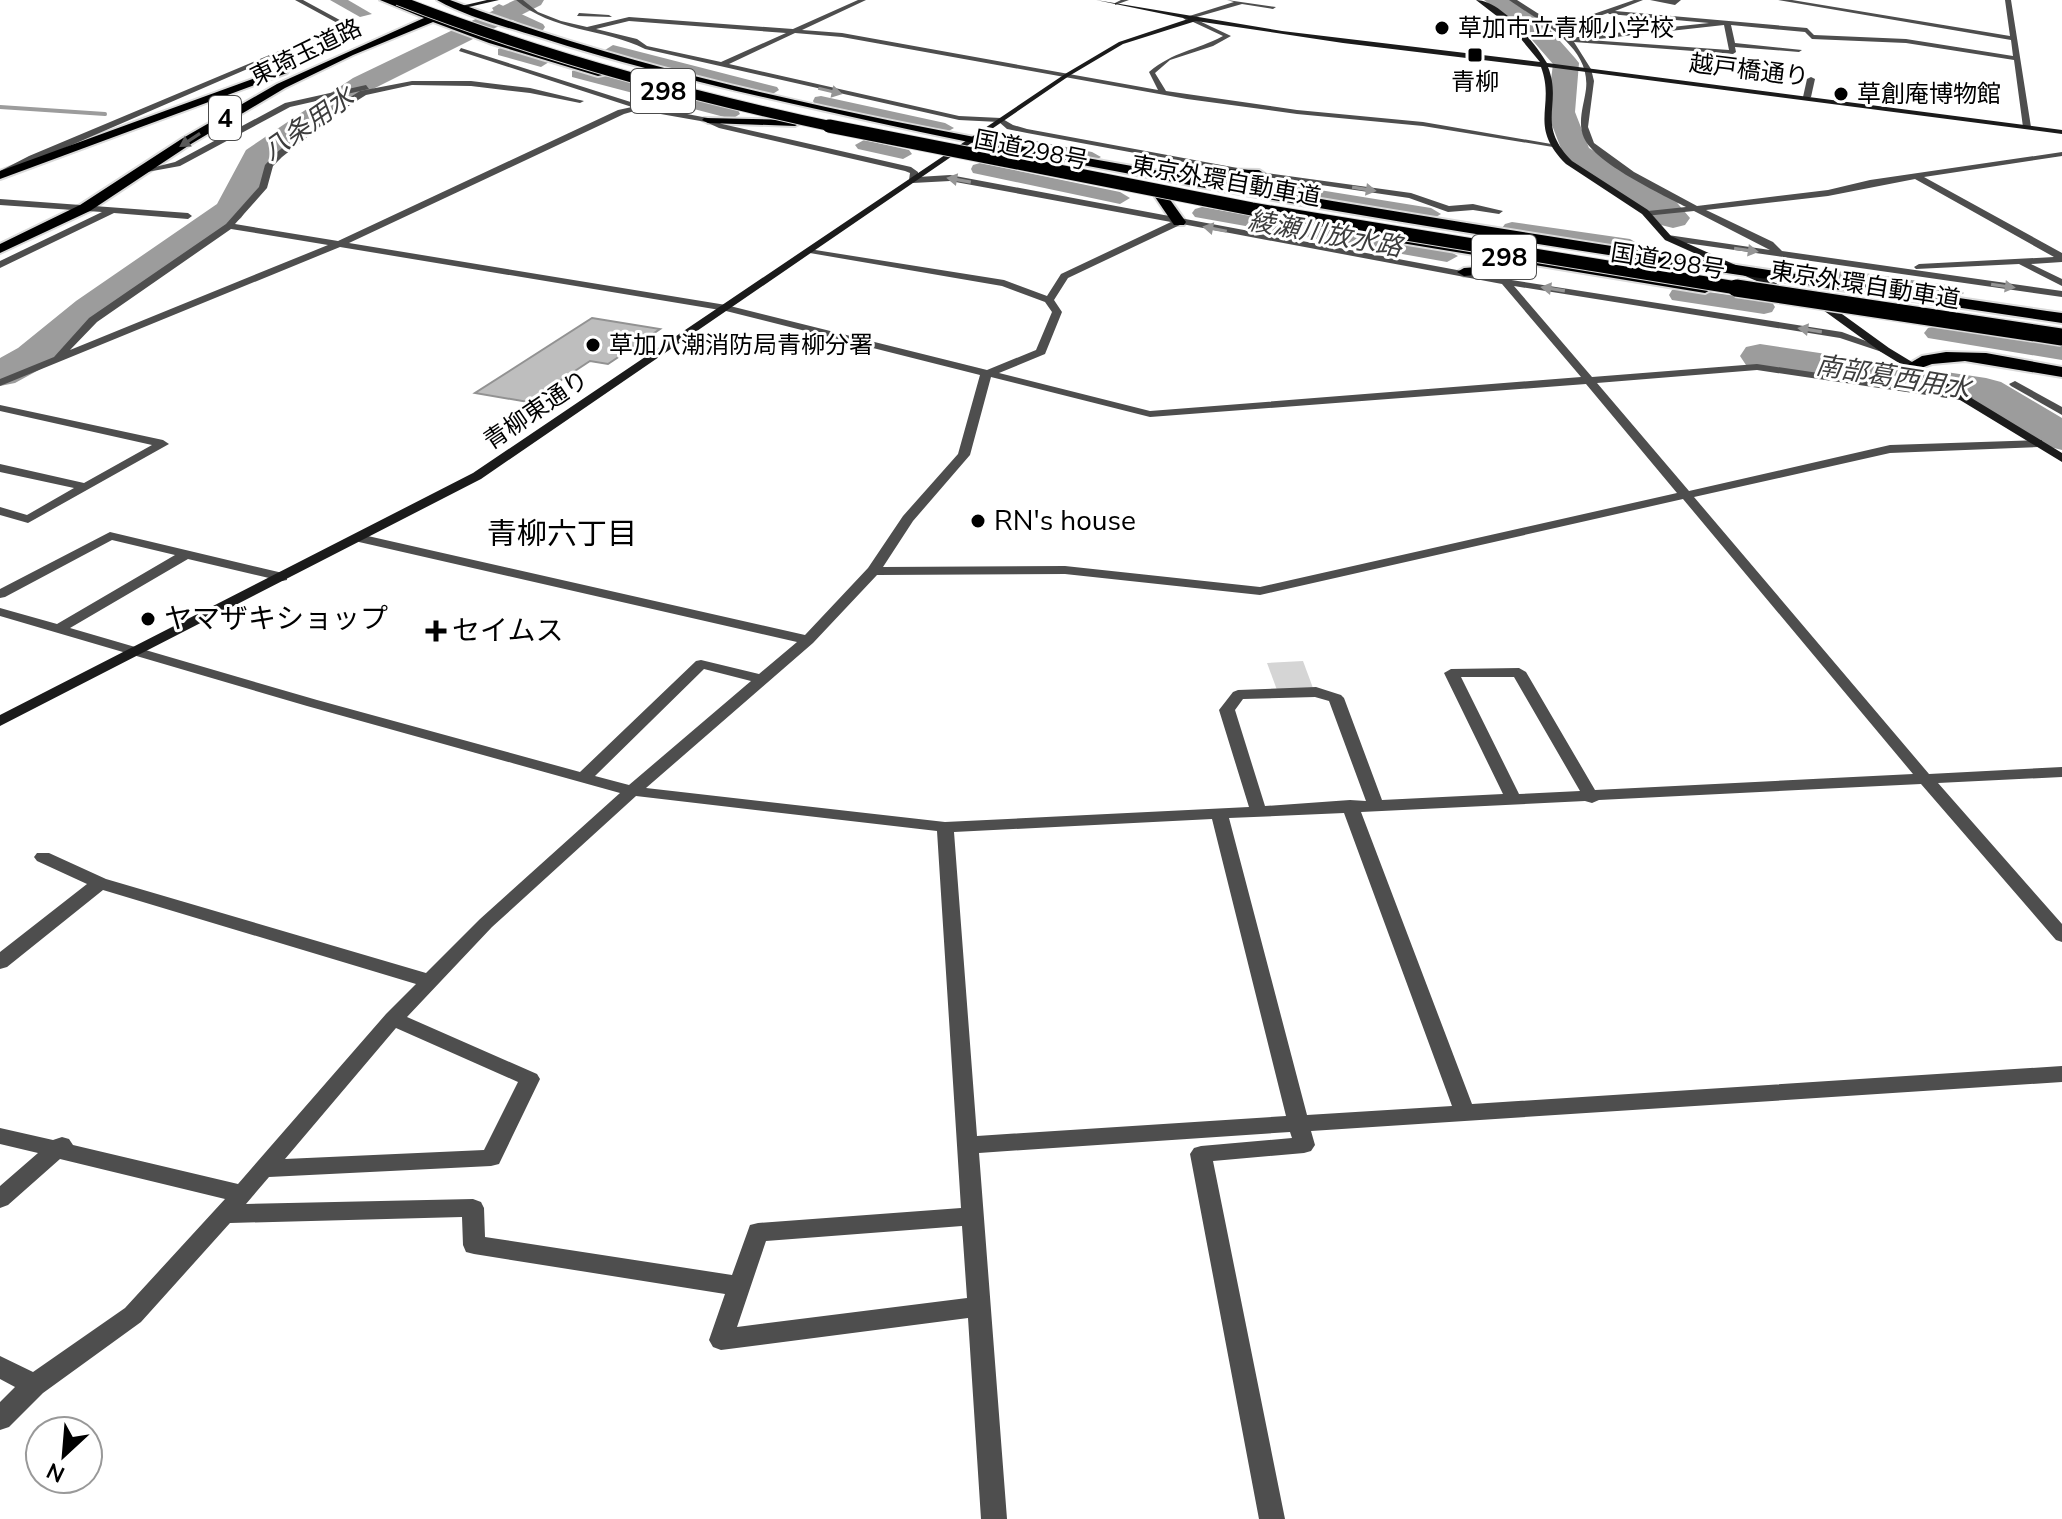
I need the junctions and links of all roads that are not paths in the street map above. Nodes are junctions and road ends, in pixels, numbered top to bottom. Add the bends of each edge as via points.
1 (298, 0) edge
2 (385, 0) edge
3 (398, 0) edge
4 (427, 0) edge
5 (442, 0) edge
6 (496, 0) edge
7 (519, 0) edge
8 (863, 0) edge
9 (1099, 0) edge
10 (1126, 0) edge
11 (1230, 0) edge
12 (1479, 0) edge
13 (1512, 0) edge
14 (1640, 0) edge
15 (1653, 0) edge
16 (1678, 0) edge
17 (1781, 0) edge
18 (2008, 0) edge
19 (1242, 2) junction
20 (1117, 4) junction
21 (460, 7) junction
22 (1273, 7) dead end
23 (413, 12) junction
24 (1609, 12) junction
25 (579, 15) dead end
26 (398, 17) dead end
27 (431, 19) junction
28 (629, 19) junction
29 (1189, 19) junction
30 (1727, 23) junction
31 (1554, 25) junction
32 (584, 29) junction
33 (796, 32) junction
34 (354, 37) dead end
35 (454, 38) dead end
36 (2012, 38) junction
37 (555, 39) junction
38 (414, 40) dead end
39 (1567, 40) junction
40 (492, 41) junction
41 (1730, 45) junction
42 (645, 47) junction
43 (461, 50) dead end
44 (1799, 50) dead end
45 (349, 53) junction
46 (2017, 59) junction
47 (567, 64) junction
48 (723, 64) junction
49 (1545, 65) junction
50 (1585, 69) junction
51 (1067, 75) junction
52 (1811, 79) dead end
53 (785, 80) junction
54 (554, 81) junction
55 (482, 84) junction
56 (1164, 93) junction
57 (1807, 97) junction
58 (790, 100) junction
59 (592, 104) dead end
60 (639, 107) junction
61 (607, 108) dead end
62 (621, 112) junction
63 (708, 120) junction
64 (1001, 120) junction
65 (795, 123) junction
66 (2027, 127) junction
67 (2062, 132) edge
68 (972, 140) junction
69 (1553, 145) junction
70 (2062, 154) edge
71 (949, 156) junction
72 (1125, 169) junction
73 (147, 170) junction
74 (1259, 174) junction
75 (0, 175) edge
76 (1916, 176) junction
77 (913, 180) junction
78 (1161, 197) junction
79 (0, 202) edge
80 (85, 208) junction
81 (1448, 209) junction
82 (1697, 209) junction
83 (113, 210) junction
84 (1499, 211) dead end
85 (1648, 214) junction
86 (188, 216) dead end
87 (1179, 222) junction
88 (229, 226) junction
89 (1481, 230) junction
90 (1668, 238) junction
91 (337, 245) junction
92 (0, 249) edge
93 (809, 252) junction
94 (1779, 254) junction
95 (2062, 258) edge
96 (2020, 262) junction
97 (0, 265) edge
98 (1586, 270) junction
99 (1736, 270) junction
100 (1464, 272) junction
101 (1911, 273) junction
102 (2059, 280) edge
103 (1505, 282) junction
104 (2062, 294) edge
105 (1049, 300) junction
106 (726, 308) junction
107 (1827, 308) junction
108 (2062, 317) edge
109 (2062, 325) edge
110 (2062, 337) edge
111 (2062, 343) edge
112 (1885, 350) junction
113 (55, 360) junction
114 (1917, 369) junction
115 (2062, 372) edge
116 (986, 374) junction
117 (1590, 379) junction
118 (0, 383) edge
119 (2015, 384) dead end
120 (1967, 398) junction
121 (0, 408) edge
122 (2062, 412) edge
123 (2038, 443) junction
124 (2062, 458) edge
125 (0, 468) edge
126 (85, 487) junction
127 (1685, 494) junction
128 (0, 511) edge
129 (359, 538) junction
130 (187, 554) junction
131 (873, 571) junction
132 (282, 577) junction
133 (0, 594) edge
134 (0, 612) edge
135 (60, 628) junction
136 (808, 640) junction
137 (139, 650) junction
138 (762, 679) junction
139 (0, 721) edge
140 (2062, 772) edge
141 (584, 777) junction
142 (1922, 778) junction
143 (632, 791) junction
144 (1592, 798) junction
145 (1514, 800) junction
146 (1375, 804) junction
147 (1350, 805) junction
148 (1258, 810) junction
149 (1219, 812) junction
150 (945, 827) junction
151 (43, 857) dead end
152 (100, 883) junction
153 (2062, 936) edge
154 (0, 962) edge
155 (430, 981) junction
156 (393, 1019) junction
157 (2062, 1074) edge
158 (1465, 1113) junction
159 (1298, 1123) junction
160 (0, 1136) edge
161 (969, 1145) junction
162 (60, 1147) junction
163 (264, 1169) junction
164 (242, 1194) junction
165 (0, 1199) edge
166 (225, 1214) junction
167 (974, 1216) junction
168 (739, 1286) junction
169 (980, 1306) junction
170 (0, 1367) edge
171 (34, 1385) junction
172 (0, 1419) edge
173 (994, 1519) edge
174 (1272, 1519) edge

1 - 75 street via 346,25
2 - 23 highway, 国道298号 / 298
3 - 110 highway, 東京外環自動車道, bridge via 522,45 642,79 1018,165 1479,247
4 - 109 highway, 東京外環自動車道 via 538,39 677,78 1011,153 1481,236
5 - 21 highway, 国道298号 / 298
6 - 21 street
7 - 32 street via 548,18
8 - 33 street
9 - 20 street, 越戸橋通り
10 - 20 street
11 - 19 street
12 - 49 street via 1515,25
13 - 31 street
14 - 24 street
15 - 16 street
17 - 36 street
18 - 36 street
19 - 22 street
19 - 29 street
20 - 29 street, 越戸橋通り
21 - 23 highway, 東埼玉道路
21 - 27 highway, 東埼玉道路 / 4
21 - 37 highway, 国道298号 / 298
23 - 26 highway, 東埼玉道路
23 - 27 highway, 国道298号 / 298
24 - 30 street
24 - 31 street
25 - 28 street
27 - 40 highway, 国道298号 / 298
27 - 45 highway, 東埼玉道路 / 4
28 - 32 street
28 - 33 street
29 - 49 street, 越戸橋通り
29 - 51 street, 青柳東通り via 1121,43
29 - 56 street via 1228,36 1168,59 1151,73
30 - 39 street
30 - 41 street
30 - 46 street via 1807,30 1812,37 1906,41
31 - 39 street
32 - 42 street
33 - 48 street
33 - 51 street via 842,35
34 - 75 highway, 東埼玉道路 / 4 via 266,78
35 - 40 highway
36 - 46 street
37 - 42 highway
37 - 58 highway, 国道298号 / 298
38 - 45 highway
39 - 41 street via 1733,52
39 - 50 street
40 - 47 highway, 国道298号 / 298
41 - 44 street
42 - 48 street
43 - 54 street
45 -> 73 highway, 東埼玉道路 / 4 via 220,121
46 - 66 street
47 - 54 highway
47 - 65 highway, 国道298号 / 298
48 - 53 street
49 - 50 street, 越戸橋通り
49 - 69 street via 1546,124
50 - 57 street, 越戸橋通り
50 - 82 street via 1590,82 1586,139 1636,178
51 - 56 street
51 - 64 street, 青柳東通り
52 - 57 street
53 - 58 highway
53 -> 64 street via 959,118
54 - 60 street
55 - 59 street
55 - 73 street via 491,77 439,76 304,100 275,110 177,164
55 - 88 street via 425,84 361,93 269,165 263,188
56 - 69 street
57 - 66 street, 越戸橋通り
58 - 68 highway, 国道298号 / 298
60 - 62 street
60 - 63 street
61 - 62 street
62 - 91 street
63 - 65 highway
63 - 77 street via 908,169 914,172
64 - 68 street, 青柳東通り
64 - 74 street via 1027,131
65 - 71 highway, 国道298号 / 298
66 - 67 street, 越戸橋通り
68 - 71 street, 青柳東通り
68 - 72 highway, 国道298号 / 298
69 - 85 street
70 - 76 street
71 - 77 street, 青柳東通り
71 - 78 highway, 国道298号 / 298
72 - 74 highway
72 - 89 highway, 国道298号 / 298
73 - 80 highway, 東埼玉道路 / 4
74 -> 81 street via 1411,196
76 - 82 street
76 - 95 street
87 -> 77 street via 950,178
77 - 93 street, 青柳東通り
78 - 87 highway
78 - 98 highway, 国道298号 / 298
79 - 80 street
80 - 83 street
80 - 92 highway, 東埼玉道路 / 4
81 - 84 street
81 - 89 highway
82 - 85 street
82 - 94 street via 1770,244
83 - 86 street
83 - 97 street
85 - 90 street
100 -> 87 street
87 - 105 street via 1064,276
88 - 91 street
88 - 113 street via 93,320
89 - 99 highway, 国道298号 / 298
90 -> 94 street
90 - 99 street
91 - 106 street
91 - 113 street
93 - 105 street via 1004,283
93 - 106 street, 青柳東通り
94 - 101 street
95 - 96 street
96 - 101 street via 1922,266
96 - 102 street
98 - 100 highway
98 - 107 highway, 国道298号 / 298
99 - 107 street
99 - 108 highway, 国道298号 / 298
100 - 103 street
101 -> 104 street
112 -> 103 street via 1829,333
103 - 117 street
105 - 116 street via 1057,312 1041,352
106 - 116 street
106 - 129 street, 青柳東通り via 500,462
107 - 111 highway, 国道298号 / 298
107 - 112 street
112 - 114 street
113 - 118 street
114 - 115 highway via 1924,359 1955,356
114 - 120 street
116 - 117 street via 1150,414
116 - 131 street via 964,455 908,519
117 - 120 street via 1757,367
117 - 127 street
119 - 122 street
120 - 123 street
121 - 126 street via 163,444
123 - 124 street
123 - 127 street via 1890,449
125 - 126 street
126 - 128 street via 28,519
127 - 131 street via 1260,591 1065,570
127 - 142 street
129 - 132 street, 青柳東通り
129 - 136 street
130 - 132 street
130 - 133 street via 110,536
130 - 135 street
131 - 136 street
132 - 137 street, 青柳東通り
134 - 135 street
135 - 137 street
136 - 138 street
137 - 139 street, 青柳東通り
137 - 141 street
138 - 141 street via 701,664
138 - 143 street
140 - 142 street
141 - 143 street
142 - 144 street
142 - 153 street
143 - 150 street
143 - 155 street
144 - 145 street
144 - 145 street via 1519,672 1451,673
145 - 146 street
146 - 147 street
146 - 148 street via 1336,698 1316,692 1238,695 1227,710
147 - 148 street
147 - 158 street
148 - 149 street
149 - 150 street
149 - 159 street
150 - 161 street
151 - 152 street
152 - 154 street
152 - 155 street
155 - 156 street
156 - 163 street
156 - 163 street via 530,1079 491,1158
157 - 158 street
158 - 159 street
159 - 161 street
159 - 174 street via 1304,1145 1201,1154
160 - 162 street
161 - 167 street
162 - 164 street
162 - 165 street
163 - 164 street
164 - 166 street
166 - 168 street via 473,1208 474,1245
166 - 171 street via 133,1315
167 - 168 street via 758,1232
167 - 169 street
168 - 169 street via 721,1340
169 - 173 street
170 - 171 street
171 - 172 street

